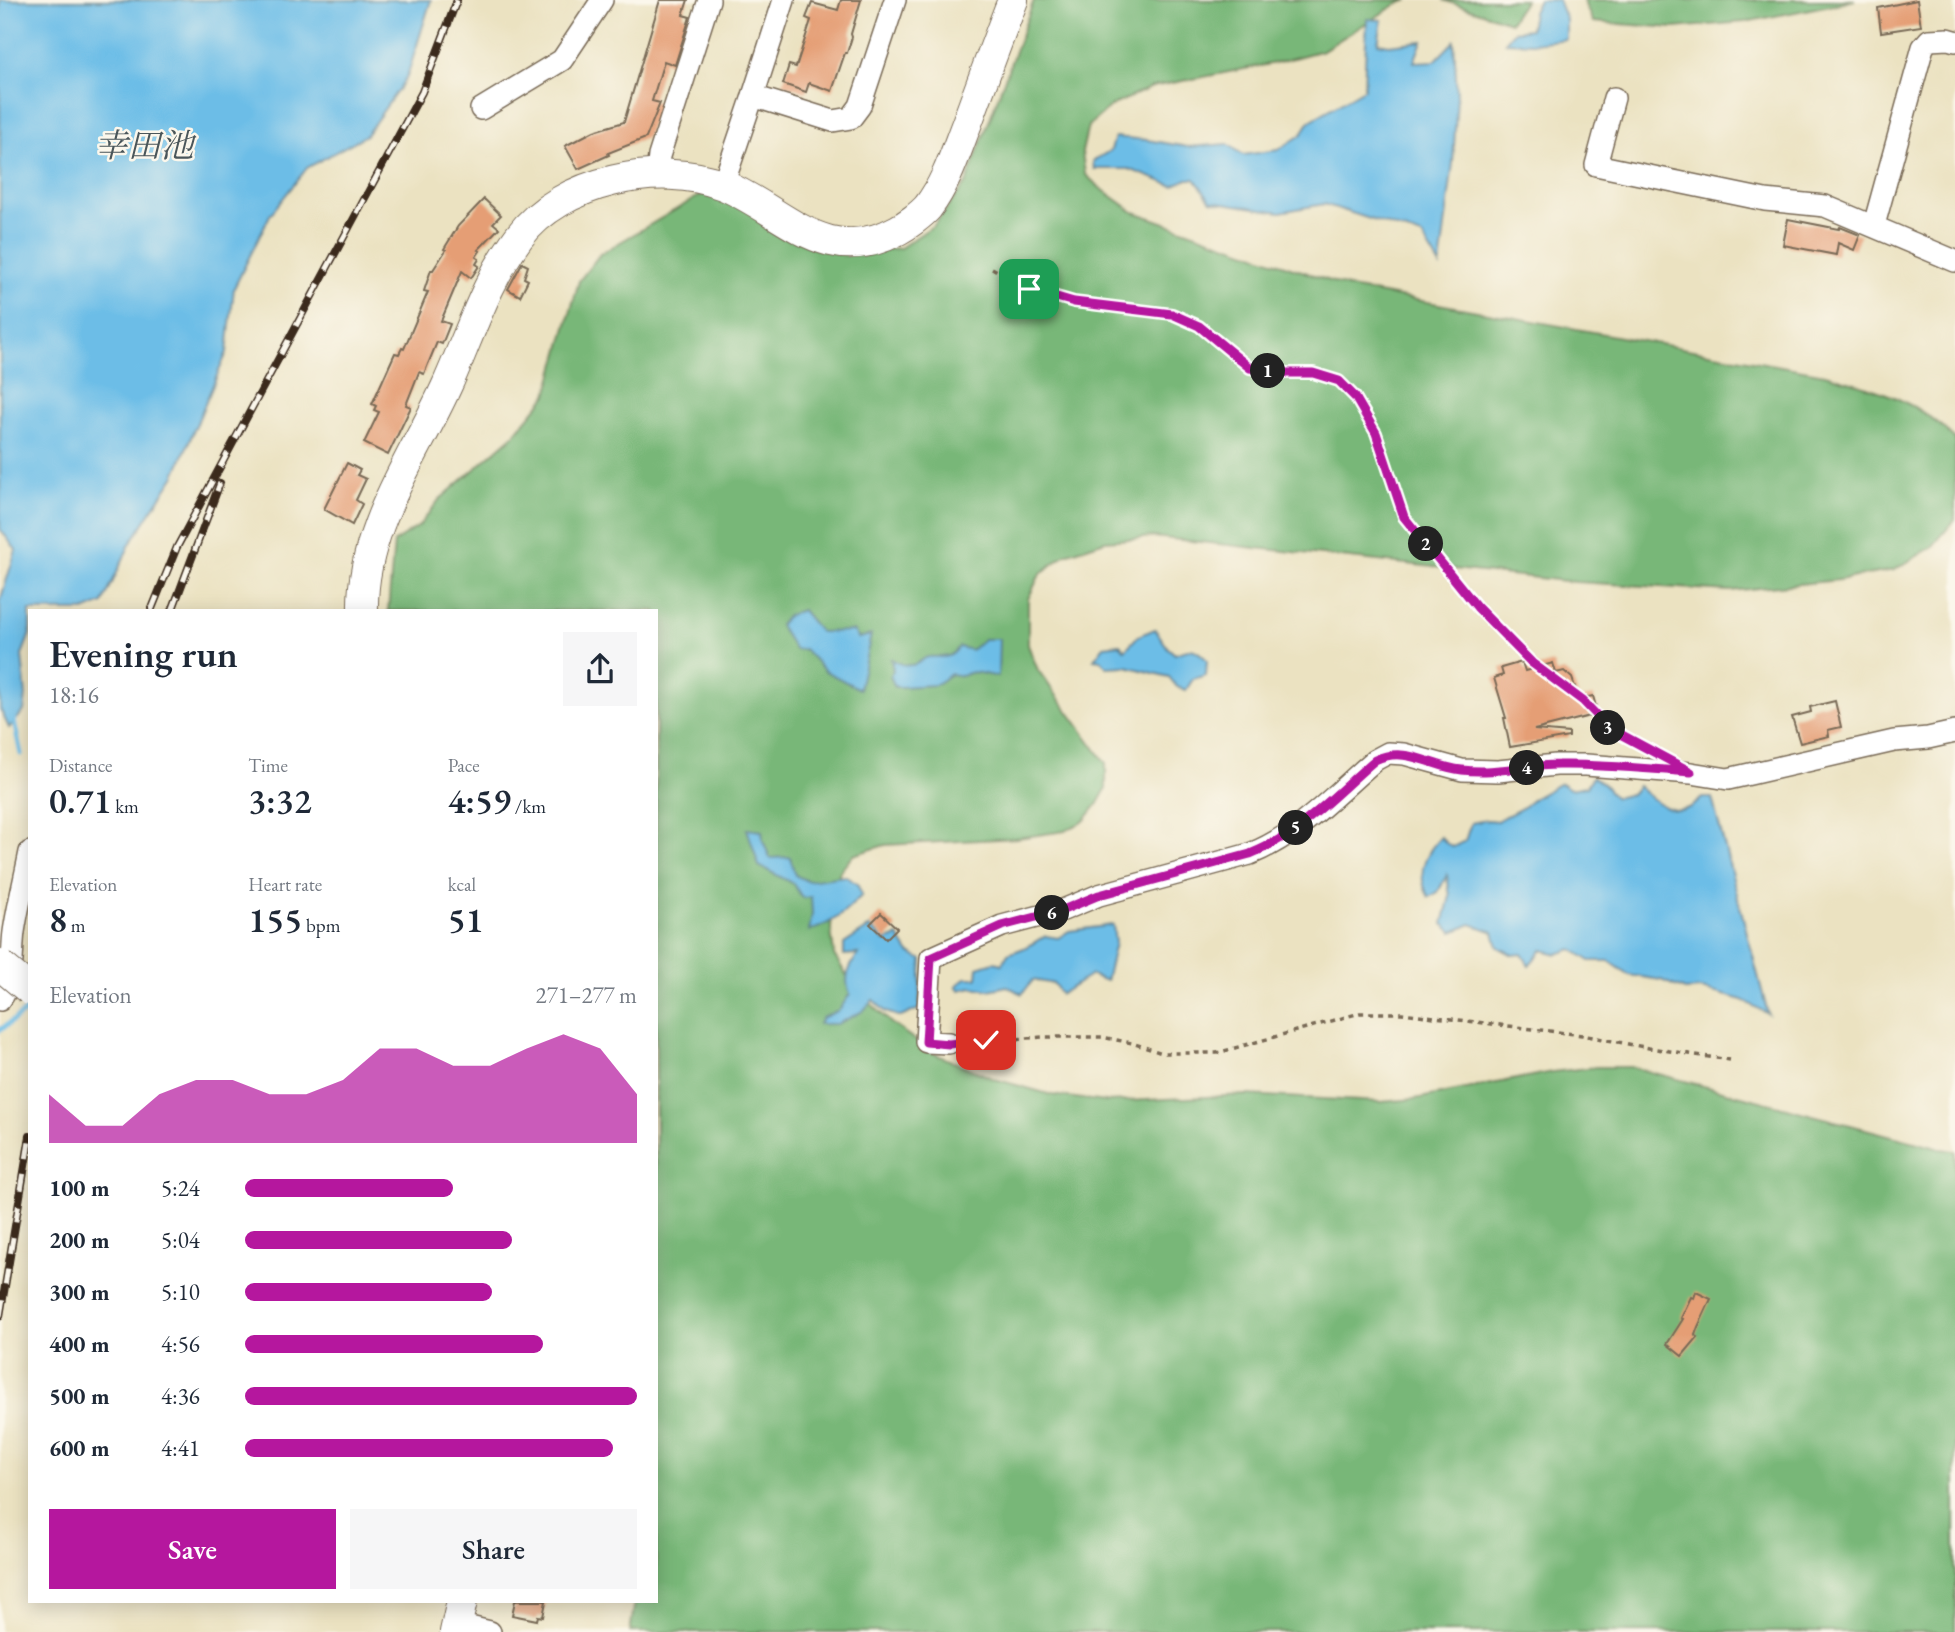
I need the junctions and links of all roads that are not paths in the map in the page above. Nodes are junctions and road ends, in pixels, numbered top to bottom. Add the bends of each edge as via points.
1 (602, 0) edge
2 (709, 0) edge
3 (784, 0) edge
4 (895, 0) edge
5 (1013, 0) edge
6 (1955, 41) edge
7 (753, 96) junction
8 (1614, 98) dead end
9 (481, 109) dead end
10 (657, 174) junction
11 (723, 185) junction
12 (1874, 225) junction
13 (1955, 261) edge
14 (363, 609) edge
15 (1955, 732) edge
16 (28, 862) edge
17 (0, 965) edge
18 (28, 988) edge
19 (0, 1000) edge
20 (949, 1044) road end
21 (458, 1619) edge
22 (490, 1632) edge

1 - 9 street via 562,60
2 - 10 street
3 - 7 street
4 - 7 street via 860,106 851,118 832,121
5 - 11 street via 945,180 927,209 898,230 868,241 837,242 810,236
6 - 12 street via 1929,40 1923,47
7 - 11 street
8 - 12 street via 1596,165 1765,200 1825,206
10 - 11 street
10 - 14 street via 590,186 554,205 521,233 501,262 434,415 391,494 362,586
12 - 13 street
15 - 20 street via 1894,741 1728,779 1586,765 1462,770 1388,753 1268,847 1002,926 931,958 926,1042
16 - 19 street via 12,969
17 - 18 street, bridge
21 - 22 street

